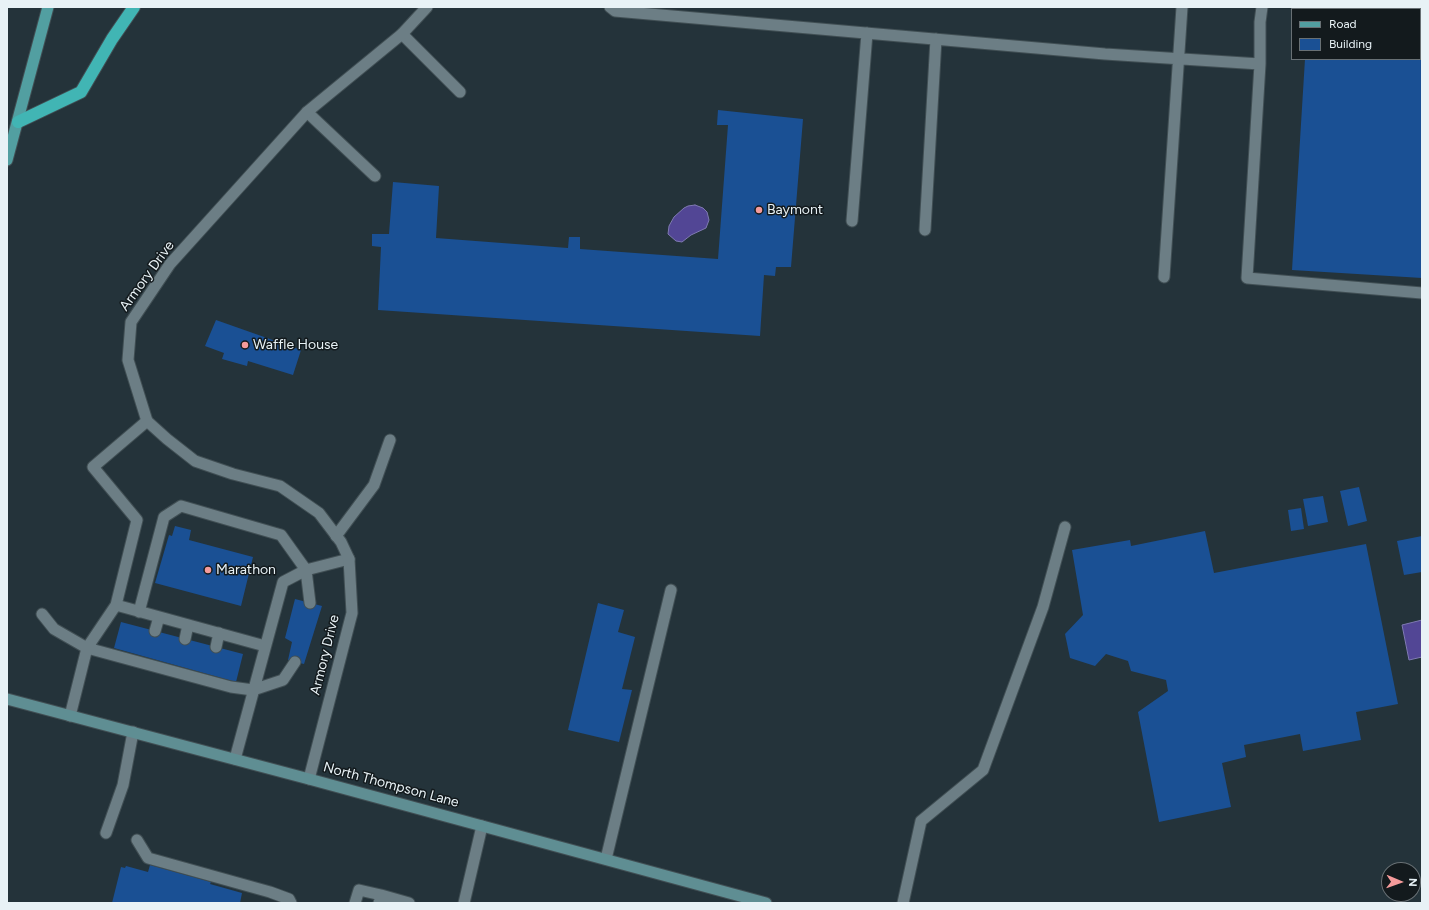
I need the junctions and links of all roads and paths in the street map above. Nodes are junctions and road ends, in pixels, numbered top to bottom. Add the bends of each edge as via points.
1 (48, 7) edge
2 (134, 7) edge
3 (427, 7) edge
4 (610, 7) edge
5 (1182, 7) edge
6 (1262, 7) edge
7 (867, 33) junction
8 (402, 34) junction
9 (936, 39) junction
10 (1179, 58) junction
11 (1260, 64) junction
12 (460, 92) dead end
13 (307, 112) junction
14 (18, 122) junction
15 (7, 160) edge
16 (375, 176) dead end
17 (852, 220) dead end
18 (925, 230) dead end
19 (1164, 277) dead end
20 (1422, 294) edge
21 (147, 421) junction
22 (390, 440) dead end
23 (1065, 527) dead end
24 (336, 536) junction
25 (349, 559) junction
26 (306, 570) junction
27 (671, 590) dead end
28 (310, 603) dead end
29 (116, 605) junction
30 (139, 612) junction
31 (42, 614) dead end
32 (159, 617) junction
33 (188, 625) junction
34 (155, 631) dead end
35 (219, 633) junction
36 (184, 639) dead end
37 (265, 646) junction
38 (216, 647) dead end
39 (87, 648) junction
40 (295, 662) dead end
41 (253, 690) junction
42 (7, 699) edge
43 (70, 716) junction
44 (133, 732) junction
45 (235, 759) junction
46 (309, 779) junction
47 (482, 826) junction
48 (106, 833) dead end
49 (136, 840) dead end
50 (606, 859) junction
51 (272, 898) edge
52 (380, 899) edge
53 (291, 903) edge
54 (355, 903) edge
55 (409, 903) edge
56 (464, 903) edge
57 (766, 903) edge
58 (903, 903) edge

1 - 14 main road
2 - 14 highway via 81,92
3 - 8 street, Armory Drive
4 - 7 street via 615,11
5 - 10 street
6 - 11 street
7 - 9 street
7 - 17 street
8 - 12 street
8 - 13 street, Armory Drive
9 - 10 street
9 - 18 street
10 - 11 street
10 - 19 street
11 - 20 street via 1247,278
13 - 16 street
13 - 21 street, Armory Drive via 170,264 131,322 128,360
14 - 15 main road
21 - 24 street, Armory Drive via 196,461 280,486 319,513
21 - 29 street via 93,467 137,520
22 - 24 street via 374,485
23 - 58 street via 1043,607 983,770 921,821
24 - 25 street, Armory Drive
25 - 26 street
25 - 46 street, Armory Drive via 352,613
26 - 28 street
26 - 30 street via 281,535 182,506 164,517
26 - 37 street via 283,582
27 - 50 street
29 - 30 street
29 - 39 street
30 - 32 street
31 - 39 street via 54,629
32 - 33 street
32 - 34 street
33 - 35 street
33 - 36 street
35 - 37 street
35 - 38 street
37 - 41 street
39 - 41 street via 176,669 231,687
39 - 43 street
40 - 41 street via 283,680
41 - 45 street
42 - 43 main road, North Thompson Lane
43 - 44 main road, North Thompson Lane
44 - 45 main road, North Thompson Lane
44 - 48 street via 123,785
45 - 46 main road, North Thompson Lane
46 - 47 main road, North Thompson Lane
47 - 50 main road, North Thompson Lane
47 - 56 street
49 - 51 street via 148,858
50 - 57 main road, North Thompson Lane
51 - 53 street via 289,899
52 - 54 street via 359,890
52 - 55 street

